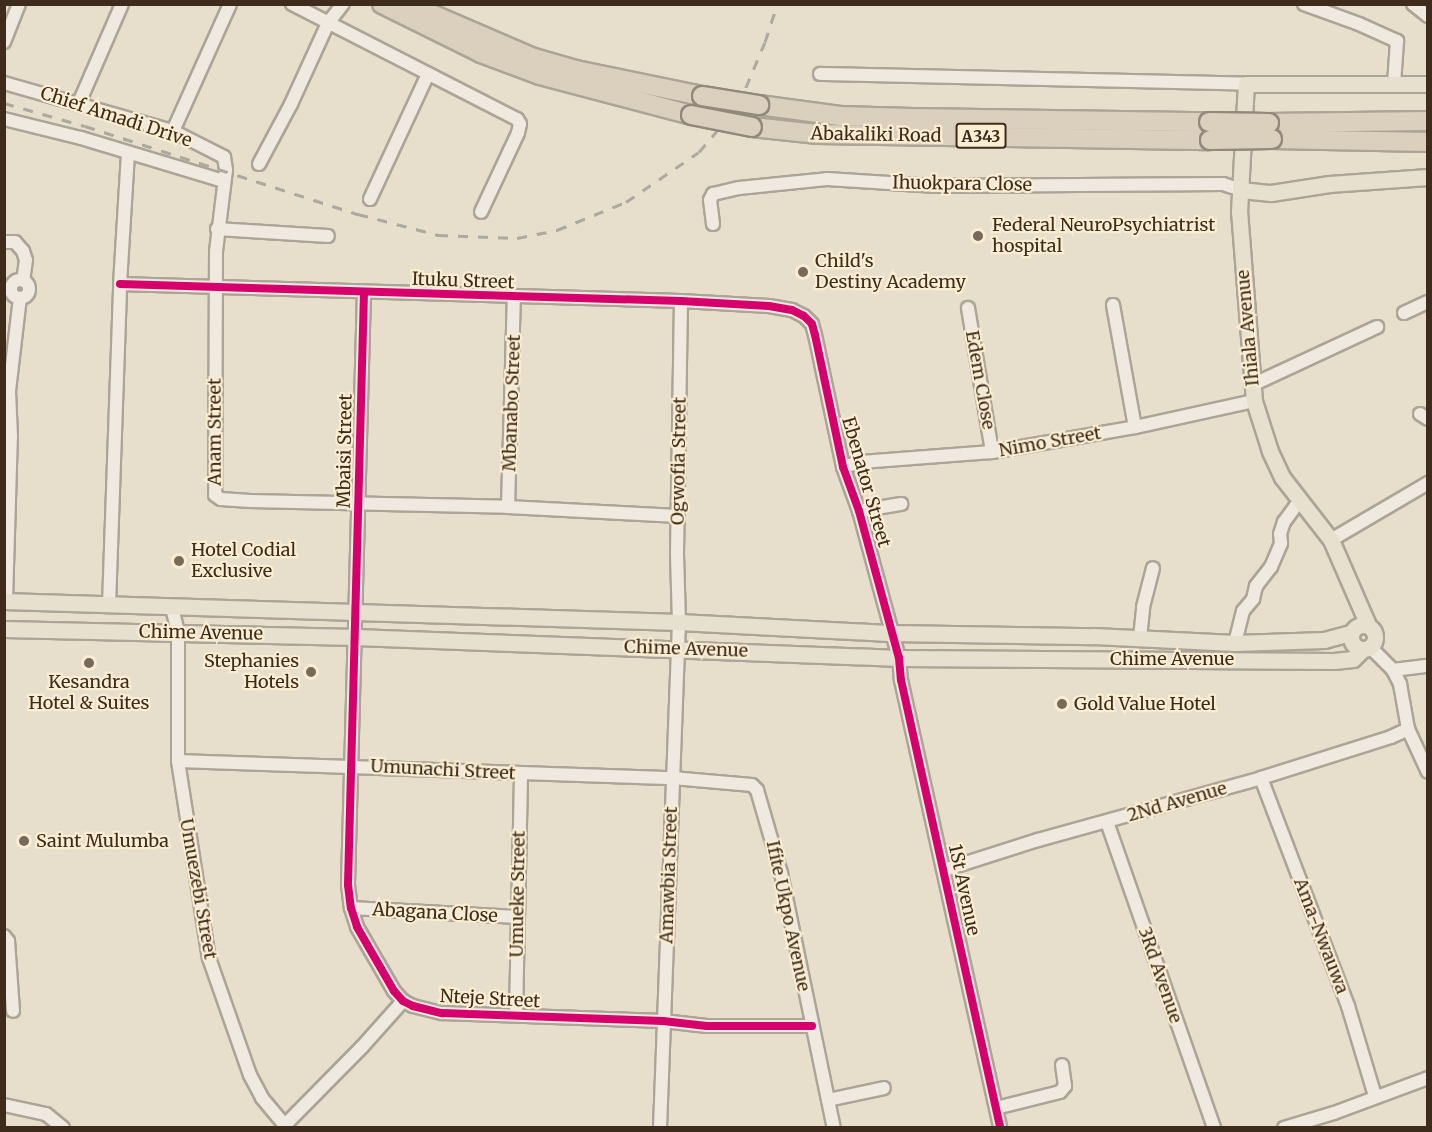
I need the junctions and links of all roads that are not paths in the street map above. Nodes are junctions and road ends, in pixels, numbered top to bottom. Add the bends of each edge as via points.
1 (19, 4) edge
2 (122, 4) edge
3 (230, 4) edge
4 (292, 4) edge
5 (343, 4) edge
6 (382, 4) edge
7 (411, 4) edge
8 (1304, 4) edge
9 (1413, 4) edge
10 (1428, 16) edge
11 (328, 23) junction
12 (4, 42) edge
13 (428, 74) junction
14 (820, 74) dead end
15 (4, 83) edge
16 (1246, 84) junction
17 (1394, 84) junction
18 (1428, 84) edge
19 (79, 103) junction
20 (4, 119) edge
21 (1428, 121) edge
22 (173, 131) junction
23 (1210, 131) junction
24 (1271, 131) junction
25 (1428, 141) edge
26 (128, 153) junction
27 (224, 157) joint
28 (259, 164) dead end
29 (1428, 177) edge
30 (223, 181) junction
31 (1242, 190) junction
32 (370, 199) dead end
33 (481, 212) dead end
34 (713, 224) dead end
35 (217, 229) junction
36 (328, 236) dead end
37 (4, 242) edge
38 (14, 281) edge
39 (120, 284) junction
40 (216, 286) junction
41 (364, 292) junction
42 (514, 298) junction
43 (681, 301) junction
44 (1428, 302) edge
45 (1113, 305) dead end
46 (968, 308) dead end
47 (1404, 313) dead end
48 (804, 316) joint
49 (1377, 327) dead end
50 (9, 350) edge
51 (1252, 386) junction
52 (1254, 401) junction
53 (1135, 427) junction
54 (992, 452) junction
55 (843, 467) junction
56 (1428, 483) edge
57 (1299, 501) junction
58 (359, 503) junction
59 (901, 504) dead end
60 (508, 507) junction
61 (859, 511) junction
62 (678, 516) junction
63 (1331, 540) junction
64 (1153, 568) dead end
65 (5, 601) edge
66 (109, 605) junction
67 (172, 608) junction
68 (356, 611) junction
69 (679, 622) junction
70 (4, 629) edge
71 (1358, 629) junction
72 (178, 632) junction
73 (892, 633) junction
74 (356, 637) junction
75 (1140, 638) junction
76 (1235, 643) junction
77 (678, 648) junction
78 (1367, 648) junction
79 (899, 658) junction
80 (1428, 666) edge
81 (1393, 670) junction
82 (1408, 729) junction
83 (178, 761) junction
84 (351, 766) junction
85 (1428, 772) edge
86 (521, 774) junction
87 (673, 778) junction
88 (1261, 778) junction
89 (1107, 822) junction
90 (944, 870) junction
91 (351, 908) junction
92 (518, 917) junction
93 (4, 936) edge
94 (403, 1001) junction
95 (14, 1011) dead end
96 (516, 1015) junction
97 (663, 1021) junction
98 (812, 1026) junction
99 (1062, 1065) dead end
100 (1428, 1078) edge
101 (884, 1088) dead end
102 (1375, 1096) junction
103 (828, 1100) junction
104 (4, 1105) edge
105 (996, 1108) junction
106 (285, 1127) edge
107 (63, 1128) edge
108 (660, 1128) edge
109 (834, 1128) edge
110 (1000, 1128) edge
111 (1214, 1128) edge
112 (1284, 1128) edge

1 - 12 street
2 - 19 street
3 - 22 street
4 - 11 street
5 - 11 street
6 - 23 highway, Abakaliki Road / A343, bridge via 481,53 531,71 657,108 752,127 818,134
7 - 23 highway, Abakaliki Road / A343, bridge via 534,58 702,96 840,116
8 - 17 street via 1397,41
9 - 10 street
11 - 13 street
11 - 28 street
13 - 32 street
13 - 33 street via 519,121 518,133
14 - 16 street
15 - 19 street, Chief Amadi Drive
16 - 17 main road
16 - 31 main road, Ihiala Avenue
17 - 18 main road
19 - 22 street, Chief Amadi Drive
20 - 26 street
21 - 24 highway, Abakaliki Road / A343
22 - 27 street, Chief Amadi Drive
23 - 24 highway, Abakaliki Road / A343, bridge
24 - 25 highway, Abakaliki Road / A343
26 - 30 street
26 - 39 street
27 - 30 street, Anam Street
29 - 31 main road via 1329,184 1270,193
30 - 35 street, Anam Street
31 - 34 street, Ihuokpara Close via 1223,184 936,186 819,180 713,194
31 - 51 main road, Ihiala Avenue via 1239,212
35 - 36 street
35 - 40 street, Anam Street
37 - 38 street via 15,242 26,260
38 - 50 street via 28,286 28,293 20,298
39 - 40 street, Ituku Street
39 - 66 street
40 - 41 street, Ituku Street
40 - 58 street, Anam Street via 215,495 250,501
41 - 42 street, Ituku Street
41 - 58 street, Mbaisi Street
42 - 43 street, Ituku Street
42 - 60 street, Mbanabo Street
43 - 48 street, Ituku Street via 769,306
43 - 62 street, Ogwofia Street
44 - 47 street
45 - 53 street
46 - 54 street, Edem Close
48 - 55 street, Ebenator Street via 815,335
49 - 51 street
50 - 65 street
51 - 52 main road, Ihiala Avenue
52 - 53 street, Nimo Street
52 - 57 main road, Ihiala Avenue via 1270,451
53 - 54 street, Nimo Street
54 - 55 street, Nimo Street via 861,462
55 - 61 street, Ebenator Street
56 - 63 street
57 - 63 main road, Ihiala Avenue
57 - 76 street via 1284,522 1272,567 1243,611
58 - 60 street, Anam Street
58 - 68 street, Mbaisi Street
59 - 61 street
60 - 62 street, Anam Street
61 - 73 street, Ebenator Street
62 - 69 street, Ogwofia Street
63 - 71 main road, Ihiala Avenue via 1354,589
64 - 75 street
65 - 66 main road, Chime Avenue
66 - 67 main road, Chime Avenue
67 - 68 main road, Chime Avenue
67 - 72 street, Umuezebi Street
68 - 69 main road, Chime Avenue
68 - 74 street, Mbaisi Street
69 - 73 main road, Chime Avenue
69 - 77 street, Amawbia Street
70 - 72 main road, Chime Avenue
71 - 76 main road, Chime Avenue via 1324,640
71 - 78 main road via 1354,645
71 - 78 main road via 1375,633
72 - 74 main road, Chime Avenue
72 - 83 street, Umuezebi Street
73 - 75 main road, Chime Avenue
73 - 79 street, Ebenator Street
74 - 77 main road, Chime Avenue
74 - 84 street
75 - 76 main road, Chime Avenue
77 - 79 main road, Chime Avenue
77 - 87 street, Amawbia Street
78 - 79 main road, Chime Avenue via 1353,659 1334,661
78 - 81 street
79 - 90 street, 1St Avenue
80 - 81 street
81 - 82 street via 1400,684
82 - 85 street
82 - 88 street, 2Nd Avenue
83 - 84 street, Umunachi Street
83 - 106 street, Umuezebi Street via 209,958 250,1075
84 - 86 street, Umunachi Street
84 - 91 street
86 - 87 street, Umunachi Street
86 - 92 street, Umueke Street
87 - 97 street, Amawbia Street
87 - 98 street, Ifite Ukpo Avenue via 743,782 757,790 780,873
88 - 89 street, 2Nd Avenue
88 - 102 street, Ama-Nwauwa via 1348,1006
89 - 90 street, 2Nd Avenue
89 - 111 street, 3Rd Avenue
90 - 105 street, 1St Avenue
91 - 92 street, Abagana Close
91 - 94 street via 357,927
92 - 96 street, Umueke Street
93 - 95 street via 8,941
94 - 96 street, Nteje Street via 442,1013
94 - 106 street
96 - 97 street, Nteje Street
97 - 98 street, Nteje Street via 707,1026
97 - 108 street, Amawbia Street
98 - 103 street, Ifite Ukpo Avenue
99 - 105 street via 1065,1086 1060,1092
100 - 102 street
101 - 103 street
102 - 112 street
103 - 109 street, Ifite Ukpo Avenue
104 - 107 street via 46,1114
105 - 110 street, 1St Avenue

